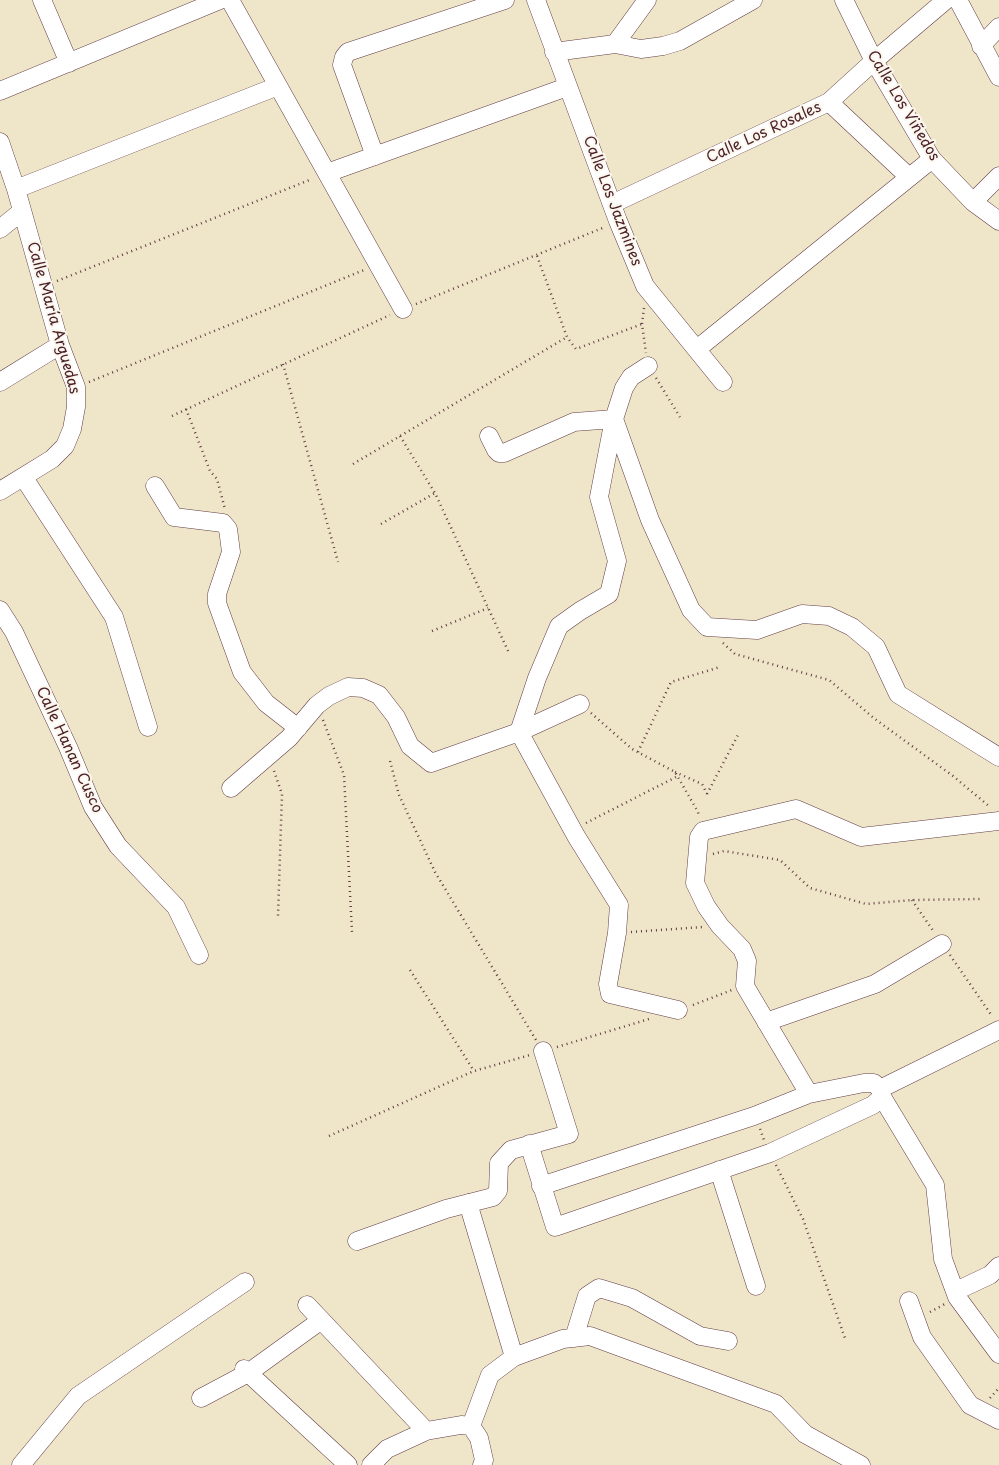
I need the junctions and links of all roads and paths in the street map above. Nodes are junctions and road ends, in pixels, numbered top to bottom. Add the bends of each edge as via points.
1 (42, 0) edge
2 (220, 0) edge
3 (230, 0) edge
4 (506, 0) edge
5 (536, 0) edge
6 (647, 0) edge
7 (753, 0) edge
8 (844, 0) edge
9 (946, 0) edge
10 (958, 0) edge
11 (999, 26) edge
12 (615, 44) junction
13 (981, 46) junction
14 (554, 52) junction
15 (874, 60) junction
16 (69, 63) junction
17 (999, 77) edge
18 (278, 86) junction
19 (567, 87) junction
20 (0, 92) edge
21 (829, 102) junction
22 (0, 142) edge
23 (375, 156) junction
24 (932, 159) junction
25 (327, 173) junction
26 (999, 176) edge
27 (909, 177) junction
28 (16, 189) junction
29 (973, 202) junction
30 (612, 204) junction
31 (22, 211) junction
32 (999, 221) edge
33 (0, 229) edge
34 (537, 256) dead end
35 (378, 264) junction
36 (44, 286) junction
37 (403, 309) dead end
38 (642, 324) dead end
39 (566, 337) junction
40 (60, 345) junction
41 (697, 349) junction
42 (283, 364) dead end
43 (648, 366) dead end
44 (0, 382) edge
45 (723, 382) dead end
46 (76, 387) junction
47 (186, 409) dead end
48 (614, 419) junction
49 (400, 436) junction
50 (489, 436) dead end
51 (353, 464) dead end
52 (24, 478) junction
53 (155, 486) dead end
54 (0, 491) edge
55 (435, 493) junction
56 (226, 513) dead end
57 (382, 524) dead end
58 (338, 562) dead end
59 (488, 608) junction
60 (0, 610) edge
61 (707, 627) junction
62 (432, 631) dead end
63 (509, 653) dead end
64 (720, 667) dead end
65 (580, 704) joint
66 (317, 705) junction
67 (148, 727) dead end
68 (298, 728) junction
69 (519, 732) junction
70 (739, 733) dead end
71 (638, 752) junction
72 (270, 755) junction
73 (999, 757) edge
74 (390, 761) dead end
75 (676, 772) junction
76 (678, 776) junction
77 (231, 788) dead end
78 (698, 812) dead end
79 (996, 815) edge
80 (573, 830) junction
81 (697, 858) junction
82 (982, 899) dead end
83 (912, 900) junction
84 (278, 916) dead end
85 (720, 926) junction
86 (352, 932) dead end
87 (617, 933) junction
88 (942, 944) junction
89 (199, 955) dead end
90 (410, 970) dead end
91 (678, 1010) dead end
92 (766, 1022) junction
93 (996, 1024) edge
94 (543, 1051) joint
95 (474, 1071) dead end
96 (881, 1093) junction
97 (809, 1094) junction
98 (754, 1116) junction
99 (529, 1144) junction
100 (770, 1152) junction
101 (719, 1170) junction
102 (541, 1186) junction
103 (468, 1203) junction
104 (357, 1241) dead end
105 (999, 1266) edge
106 (245, 1282) dead end
107 (756, 1286) dead end
108 (956, 1294) junction
109 (909, 1301) dead end
110 (307, 1305) dead end
111 (916, 1319) junction
112 (320, 1321) junction
113 (574, 1338) junction
114 (728, 1341) dead end
115 (846, 1341) dead end
116 (999, 1354) edge
117 (514, 1358) junction
118 (246, 1371) junction
119 (201, 1398) dead end
120 (999, 1420) edge
121 (471, 1426) junction
122 (426, 1431) junction
123 (21, 1465) edge
124 (348, 1465) edge
125 (371, 1465) edge
126 (482, 1465) edge
127 (861, 1465) edge

1 - 16 street
2 - 16 street
3 - 18 street
4 - 23 street via 348,52 342,65
5 - 14 street, Calle Los Jazmines
6 - 12 street
7 - 12 street via 680,41 641,49
8 - 15 street, Calle Los Viñedos
9 - 15 street, Calle Los Rosales
10 - 13 street
11 - 13 street
12 - 14 street
13 - 17 street
14 - 19 street, Calle Los Jazmines
15 - 21 street, Calle Los Rosales
15 - 24 street, Calle Los Viñedos
16 - 20 street
18 - 25 street
18 - 28 street
19 - 23 street
19 - 30 street, Calle Los Jazmines
21 - 27 street
21 - 30 street, Calle Los Rosales
22 - 28 street, Calle María Arguedas
23 - 25 street
24 - 27 street
24 - 29 street, Calle Los Viñedos
25 - 35 street
25 - 36 path
26 - 29 street
27 - 41 street
28 - 31 street, Calle María Arguedas
29 - 32 street, Calle Los Viñedos
30 - 41 street, Calle Los Jazmines via 645,286
31 - 33 street
31 - 36 street, Calle María Arguedas
34 - 39 path
35 - 37 street
35 - 46 path
36 - 40 street, Calle María Arguedas
38 - 39 path via 576,349
39 - 49 path
40 - 44 street
40 - 46 street, Calle María Arguedas
41 - 45 street, Calle Los Jazmines
42 - 58 path
43 - 48 street via 630,377
46 - 52 street, Calle María Arguedas via 72,429 65,446
47 - 56 path via 210,471 218,479
48 - 50 street via 574,422 504,454 496,450
48 - 61 street via 650,520 691,610
48 - 69 street via 599,497 616,561 609,594 560,626 537,678
49 - 51 path
49 - 55 path
52 - 54 street, Calle María Arguedas
52 - 67 street via 114,617
53 - 68 street via 174,518 223,524 228,529 231,552 217,603 242,672 266,703
55 - 57 path
55 - 59 path
59 - 62 path
59 - 63 path
60 - 89 street, Calle Hanan Cusco via 14,632 93,807 118,846 176,907
61 - 73 street via 757,630 802,614 830,616 852,627 876,647 898,694
61 - 79 path via 735,654 829,680 875,720 953,776
64 - 71 path via 671,682
65 - 69 street
65 - 71 path
66 - 68 street
66 - 69 street via 348,687 364,688 379,695 396,717 410,746 431,763
66 - 86 path via 344,775
68 - 72 street
69 - 80 street
70 - 75 path via 707,794 702,784
71 - 75 path
72 - 77 street
72 - 84 path via 282,794
74 - 94 path via 399,795 435,872
75 - 76 path
76 - 78 path
76 - 80 path
79 - 81 street via 861,837 796,809 702,831
80 - 87 street via 619,905
81 - 83 path via 724,851 780,860 810,888 866,904
81 - 85 street via 695,883
82 - 83 path
83 - 88 path
85 - 87 path
85 - 92 street via 742,949 747,961 745,986
87 - 91 street via 608,984 610,994
88 - 92 street via 875,984
88 - 93 path
90 - 95 path
92 - 97 street
93 - 96 street
94 - 99 street via 570,1134
96 - 97 street via 874,1083 869,1082
96 - 100 street via 873,1105
96 - 108 street via 935,1184 943,1259
97 - 98 street
98 - 100 path
98 - 102 street
99 - 102 street
99 - 103 street via 510,1150 498,1164 498,1191 493,1197
100 - 101 street
100 - 115 path via 803,1219
101 - 102 street via 554,1227
101 - 107 street
103 - 104 street
103 - 117 street
105 - 108 street via 990,1275
106 - 123 street via 78,1396
108 - 111 path
108 - 116 street
109 - 111 street
110 - 112 street
111 - 120 street via 922,1337 970,1405
112 - 118 street
112 - 122 street
113 - 114 street via 587,1296 599,1288 632,1298 700,1336
113 - 117 street via 563,1339
113 - 127 street via 590,1336 776,1404 805,1434
117 - 121 street via 490,1375
118 - 119 street
118 - 124 street
121 - 122 street
121 - 126 street via 479,1438 484,1460
122 - 125 street via 387,1449

